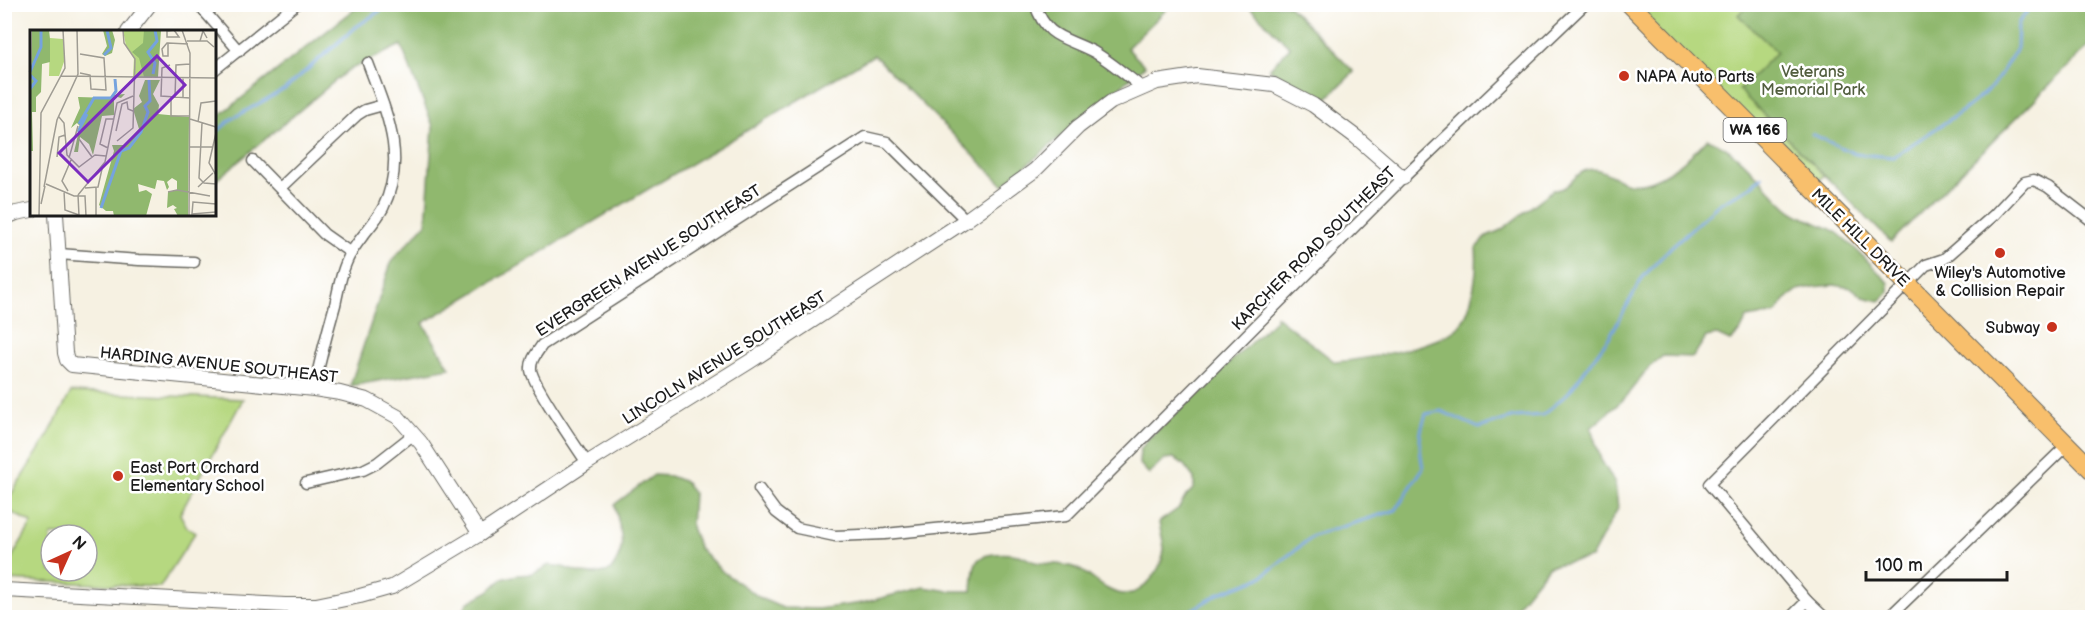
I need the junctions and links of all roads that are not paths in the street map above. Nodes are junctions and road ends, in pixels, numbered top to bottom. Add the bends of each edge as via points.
1 (150, 4) edge
2 (198, 4) edge
3 (296, 4) edge
4 (1035, 4) edge
5 (1585, 4) edge
6 (1630, 4) edge
7 (130, 30) edge
8 (239, 51) junction
9 (368, 63) dead end
10 (216, 68) edge
11 (1143, 88) junction
12 (383, 105) junction
13 (253, 161) dead end
14 (1403, 178) junction
15 (280, 188) junction
16 (30, 210) edge
17 (56, 216) edge
18 (4, 218) edge
19 (966, 220) junction
20 (2092, 221) edge
21 (351, 253) junction
22 (58, 254) junction
23 (194, 262) dead end
24 (1908, 283) junction
25 (314, 389) junction
26 (414, 434) junction
27 (2068, 444) junction
28 (587, 463) junction
29 (2092, 470) edge
30 (306, 483) dead end
31 (759, 489) dead end
32 (480, 534) junction
33 (4, 590) edge
34 (1807, 601) junction
35 (1790, 618) edge
36 (1825, 618) edge
37 (1888, 618) edge

1 - 7 street
2 - 8 street
3 - 8 street
4 - 11 street via 1039,19 1054,34 1093,52
5 - 14 street, KARCHER ROAD SOUTHEAST
6 - 24 main road, MILE HILL DRIVE / WA 166
8 - 10 street
9 - 12 street
11 - 14 street, LINCOLN AVENUE SOUTHEAST via 1197,76 1274,85 1313,105
11 - 19 street, LINCOLN AVENUE SOUTHEAST via 1111,102 1078,127 1035,170
12 - 15 street via 357,115
12 - 21 street via 393,132 393,174 382,209
13 - 15 street
14 - 31 street, KARCHER ROAD SOUTHEAST via 1066,516 835,536 797,528 776,512
15 - 21 street via 324,234
16 - 18 street
17 - 22 street
19 - 28 street, LINCOLN AVENUE SOUTHEAST
19 - 28 street, EVERGREEN AVENUE SOUTHEAST via 887,142 865,137 542,345 532,360 531,372
20 - 24 street via 2048,187 2034,180 2025,182 1986,223 1944,259 1926,265
21 - 25 street via 322,348
22 - 23 street
22 - 25 street, HARDING AVENUE SOUTHEAST via 65,353 70,363
24 - 27 main road, MILE HILL DRIVE / WA 166
24 - 34 street via 1709,484
25 - 26 street, HARDING AVENUE SOUTHEAST via 373,403 398,417
26 - 30 street via 363,470
26 - 32 street, HARDING AVENUE SOUTHEAST
27 - 29 main road, MILE HILL DRIVE / WA 166
27 - 37 street
28 - 32 street, LINCOLN AVENUE SOUTHEAST
32 - 33 street, LINCOLN AVENUE SOUTHEAST via 392,587 316,605
34 - 35 street
34 - 36 street

